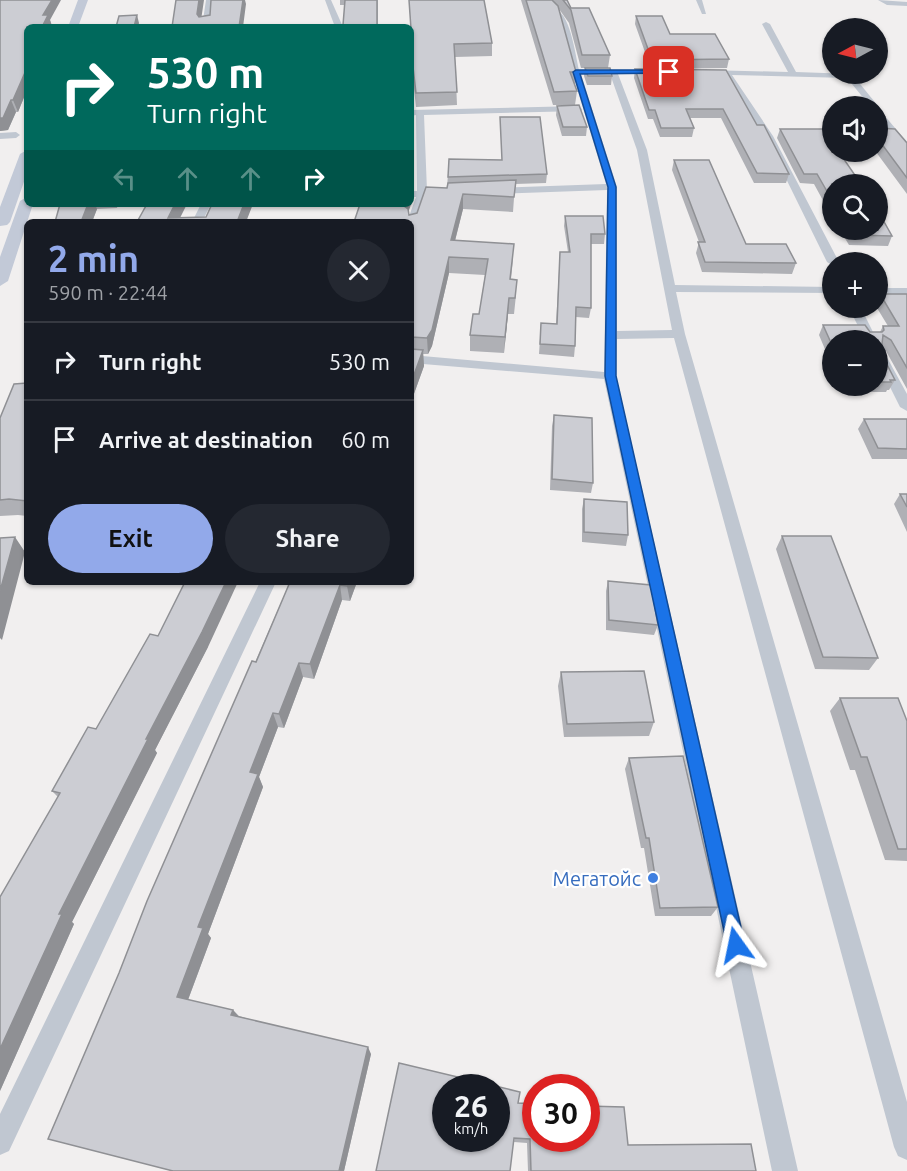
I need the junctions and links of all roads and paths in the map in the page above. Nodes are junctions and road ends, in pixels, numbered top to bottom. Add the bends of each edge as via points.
1 (83, 0) edge
2 (93, 0) edge
3 (208, 0) edge
4 (328, 0) edge
5 (699, 0) edge
6 (881, 0) edge
7 (907, 4) edge
8 (554, 10) edge
9 (704, 13) dead end
10 (74, 24) edge
11 (86, 24) edge
12 (206, 24) edge
13 (338, 24) edge
14 (766, 24) dead end
15 (576, 72) junction
16 (613, 72) junction
17 (666, 72) edge
18 (688, 72) edge
19 (726, 72) junction
20 (793, 74) junction
21 (866, 96) edge
22 (588, 109) junction
23 (416, 112) edge
24 (888, 124) edge
25 (16, 135) dead end
26 (0, 136) edge
27 (907, 148) edge
28 (24, 162) edge
29 (612, 187) junction
30 (481, 192) edge
31 (457, 193) edge
32 (416, 194) edge
33 (25, 207) edge
34 (0, 229) edge
35 (828, 252) edge
36 (0, 281) edge
37 (670, 288) junction
38 (822, 290) edge
39 (888, 291) edge
40 (907, 291) edge
41 (679, 334) junction
42 (612, 335) junction
43 (414, 359) edge
44 (888, 371) edge
45 (610, 376) junction
46 (907, 407) edge
47 (267, 585) edge
48 (0, 1142) edge
49 (907, 1147) edge
50 (785, 1171) edge

1 - 10 main road
2 - 11 main road
3 - 12 street
4 - 13 street
5 - 9 street
6 - 7 street
8 - 15 street via 562,16
14 - 20 street
15 - 16 street
15 - 22 street
16 - 17 street
16 - 37 street via 642,150
18 - 19 street
19 - 20 street
19 - 35 street via 769,136
20 - 21 street via 849,76
22 - 23 street
22 - 29 street
23 - 32 street
24 - 27 street
25 - 26 street
28 - 34 main road
29 - 30 street
29 - 42 street
31 - 32 street
33 - 36 main road
37 - 38 street
37 - 41 street
39 - 40 street
41 - 42 street
41 - 49 street
42 - 45 street
43 - 45 street
44 - 46 street
45 - 50 street
47 - 48 street

